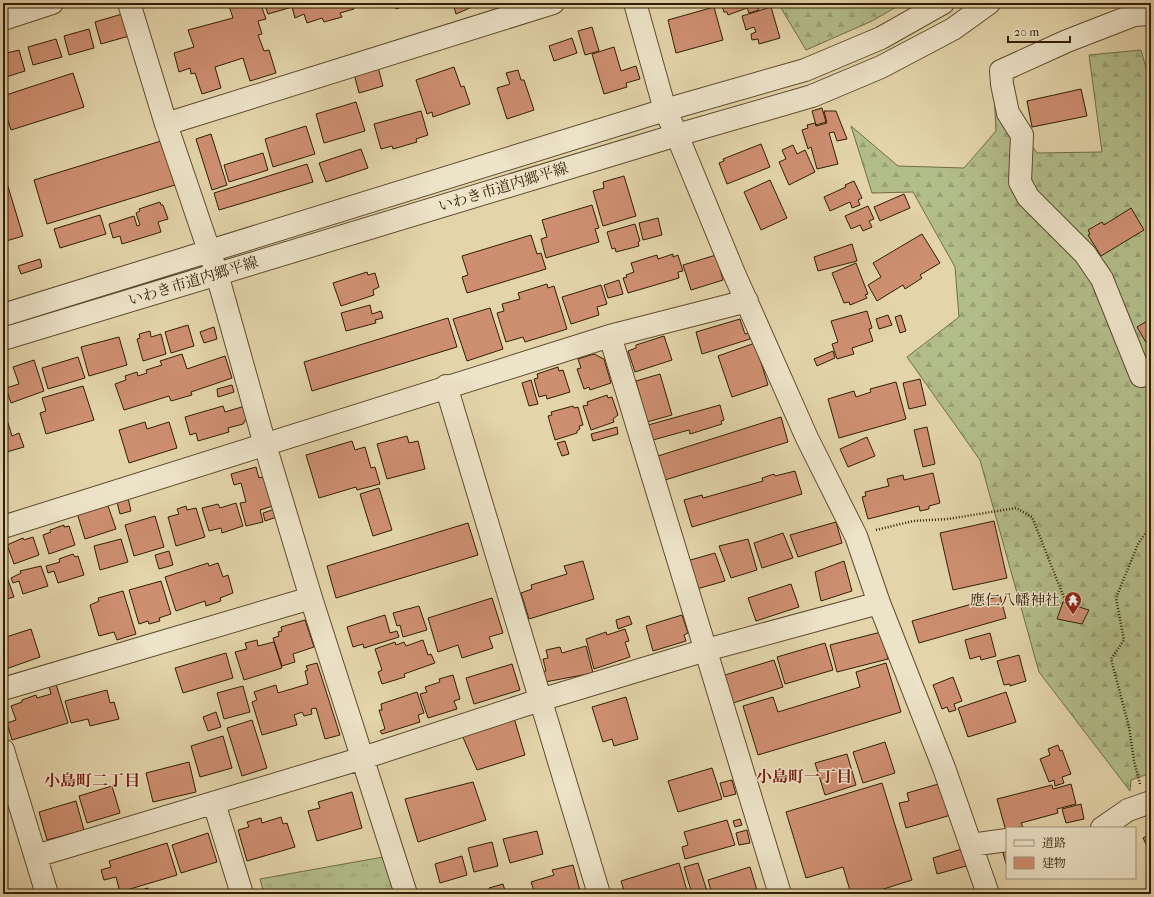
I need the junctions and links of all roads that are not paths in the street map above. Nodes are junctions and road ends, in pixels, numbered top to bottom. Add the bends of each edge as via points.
1 (52, 3) edge
2 (129, 3) edge
3 (553, 3) edge
4 (635, 3) edge
5 (943, 3) edge
6 (989, 3) edge
7 (1151, 14) edge
8 (3, 19) edge
9 (665, 110) junction
10 (166, 124) junction
11 (677, 135) junction
12 (210, 252) junction
13 (217, 274) junction
14 (747, 301) junction
15 (3, 315) edge
16 (610, 336) junction
17 (3, 339) edge
18 (1141, 376) dead end
19 (446, 386) junction
20 (264, 444) junction
21 (3, 527) edge
22 (311, 598) junction
23 (879, 603) junction
24 (706, 650) junction
25 (3, 689) edge
26 (540, 700) junction
27 (3, 750) edge
28 (363, 758) junction
29 (1151, 802) edge
30 (214, 803) junction
31 (1103, 827) edge
32 (1006, 840) edge
33 (971, 845) junction
34 (36, 856) junction
35 (47, 894) edge
36 (242, 894) edge
37 (406, 894) edge
38 (599, 894) edge
39 (780, 894) edge
40 (988, 894) edge

1 - 8 street
2 - 10 street
3 - 10 street
4 - 9 street
5 - 9 street, いわき市道内郷平線 via 882,38 805,70
6 - 11 street, いわき市道内郷平線 via 953,28 881,67 812,96
7 - 18 street via 1134,15 1001,70 1008,112 1022,135 1020,182 1028,198 1085,254 1102,279
9 - 11 street
9 - 12 street, いわき市道内郷平線
10 - 12 street
11 - 13 street, いわき市道内郷平線
11 - 14 street
12 - 13 street
12 - 15 street, いわき市道内郷平線
13 - 17 street, いわき市道内郷平線
13 - 20 street
14 - 16 street
14 - 23 street via 807,438 856,536
16 - 19 street
16 - 24 street
19 - 20 street
19 - 26 street
20 - 21 street
20 - 22 street
22 - 25 street
22 - 28 street
23 - 24 street
23 - 33 street via 944,768
24 - 26 street
24 - 39 street
26 - 28 street
26 - 38 street
27 - 34 street
28 - 30 street
28 - 37 street
29 - 31 street via 1128,810
30 - 34 street
30 - 36 street
32 - 33 street
33 - 40 street
34 - 35 street

